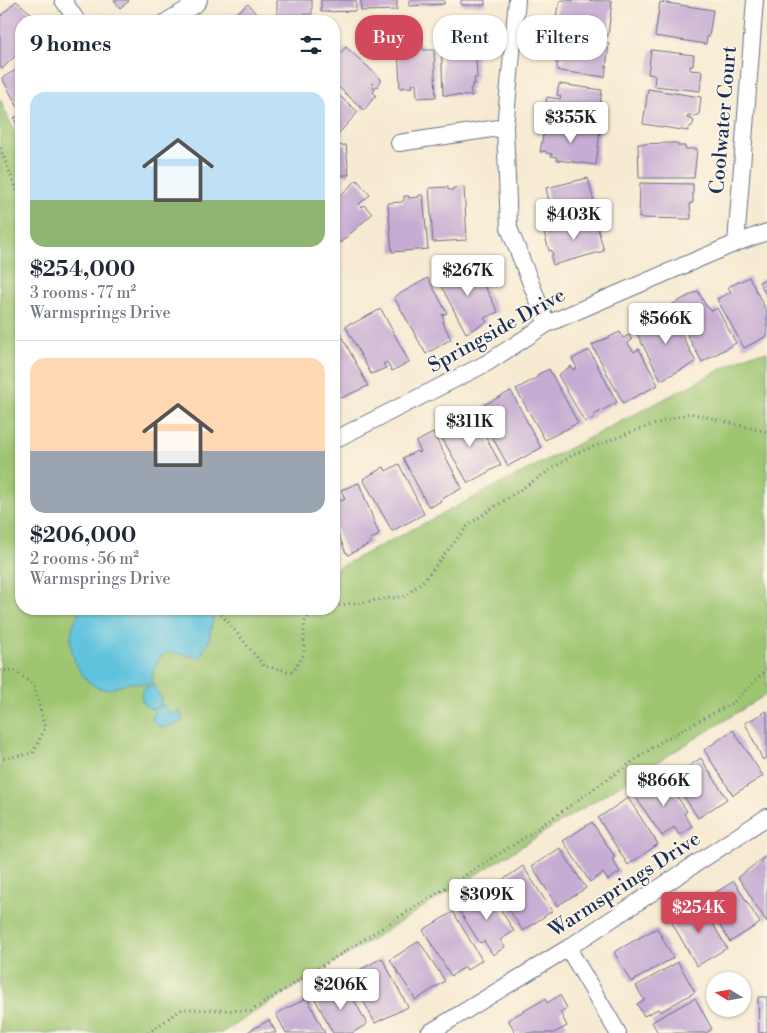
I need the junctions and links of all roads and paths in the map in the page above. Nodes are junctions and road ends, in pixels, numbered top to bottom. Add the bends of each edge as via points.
1 (63, 0) edge
2 (199, 0) edge
3 (517, 0) edge
4 (755, 0) edge
5 (73, 15) edge
6 (177, 15) edge
7 (505, 127) junction
8 (399, 142) dead end
9 (0, 148) edge
10 (15, 185) edge
11 (767, 232) edge
12 (736, 243) junction
13 (547, 324) junction
14 (767, 432) edge
15 (340, 437) edge
16 (340, 605) edge
17 (222, 615) edge
18 (309, 615) edge
19 (767, 669) edge
20 (0, 671) edge
21 (0, 759) edge
22 (767, 817) edge
23 (568, 948) junction
24 (148, 1033) edge
25 (429, 1033) edge
26 (618, 1033) edge

1 - 5 street
2 - 6 street
3 - 7 street
4 - 12 street, Coolwater Court
7 - 8 street
7 - 13 street via 509,228
9 - 10 path
11 - 12 street, Springside Drive
12 - 13 street, Springside Drive
13 - 15 street, Springside Drive via 487,363
14 - 16 path via 690,414 574,454 469,524 424,580 406,596
17 - 18 path via 264,666 293,672 304,654 304,623
19 - 24 path via 734,702 662,741 521,840 251,1011 182,1009
20 - 21 path via 14,670 34,684 45,728 32,753
22 - 23 street, Warmsprings Drive
23 - 25 street, Warmsprings Drive
23 - 26 street

